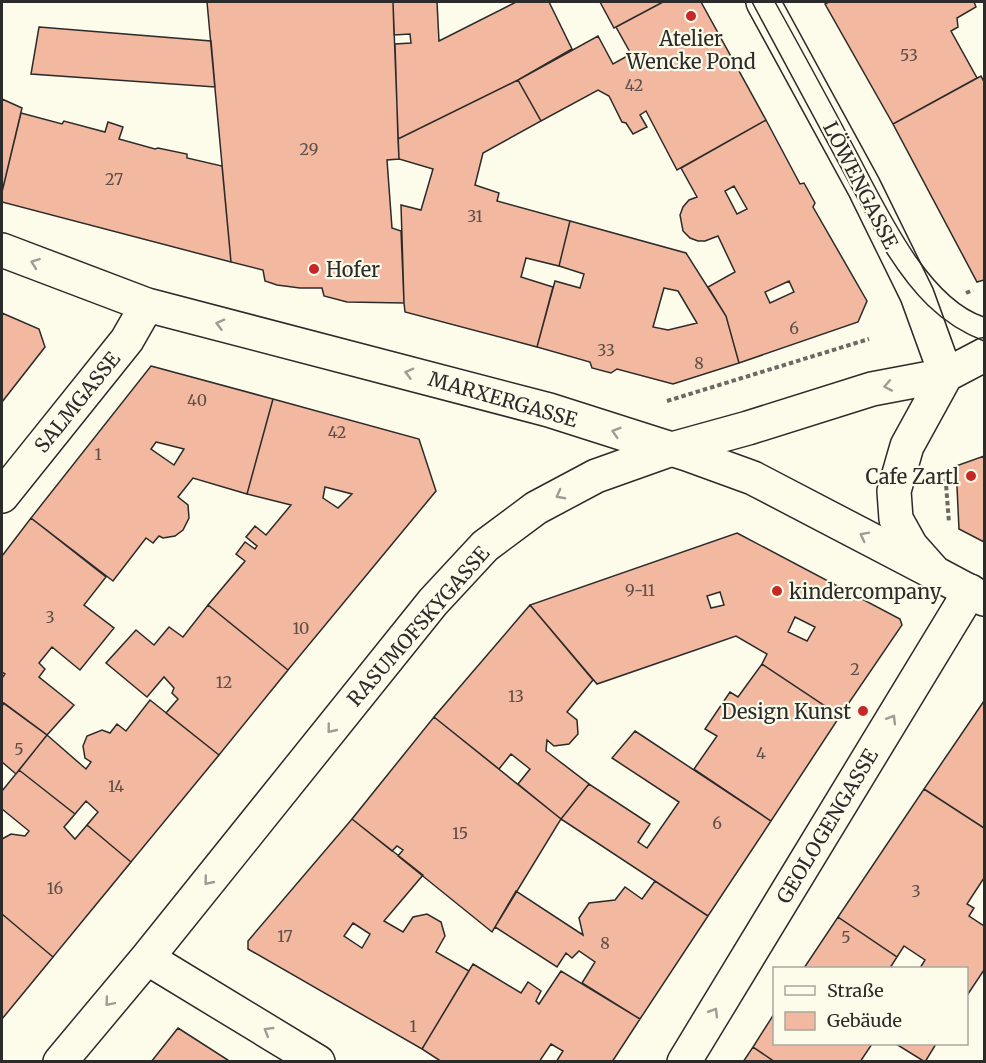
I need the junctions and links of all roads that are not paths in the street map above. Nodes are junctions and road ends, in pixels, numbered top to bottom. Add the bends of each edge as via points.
1 (763, 2) edge
2 (2, 250) edge
3 (147, 304) junction
4 (984, 355) edge
5 (946, 375) junction
6 (984, 377) edge
7 (672, 449) junction
8 (2, 496) edge
9 (935, 573) junction
10 (977, 595) edge
11 (147, 958) junction
12 (60, 1062) edge
13 (318, 1062) edge
14 (684, 1062) edge

1 - 5 street, LÖWENGASSE via 864,187 917,295
3 -> 2 street, MARXERGASSE
7 -> 3 street, MARXERGASSE via 549,410
3 - 8 street, SALMGASSE via 127,340
4 - 5 street, RASUMOFSKYGASSE
5 - 6 street, RASUMOFSKYGASSE
5 -> 7 street, RASUMOFSKYGASSE via 872,389
5 - 9 street via 907,446 894,491 896,519 911,546
9 -> 7 street, MARXERGASSE via 753,478
7 -> 11 street, RASUMOFSKYGASSE via 596,476 536,508 485,546 433,602
9 - 10 street, MARXERGASSE
14 -> 10 street, GEOLOGENGASSE
11 -> 12 street, RASUMOFSKYGASSE
13 -> 11 street

